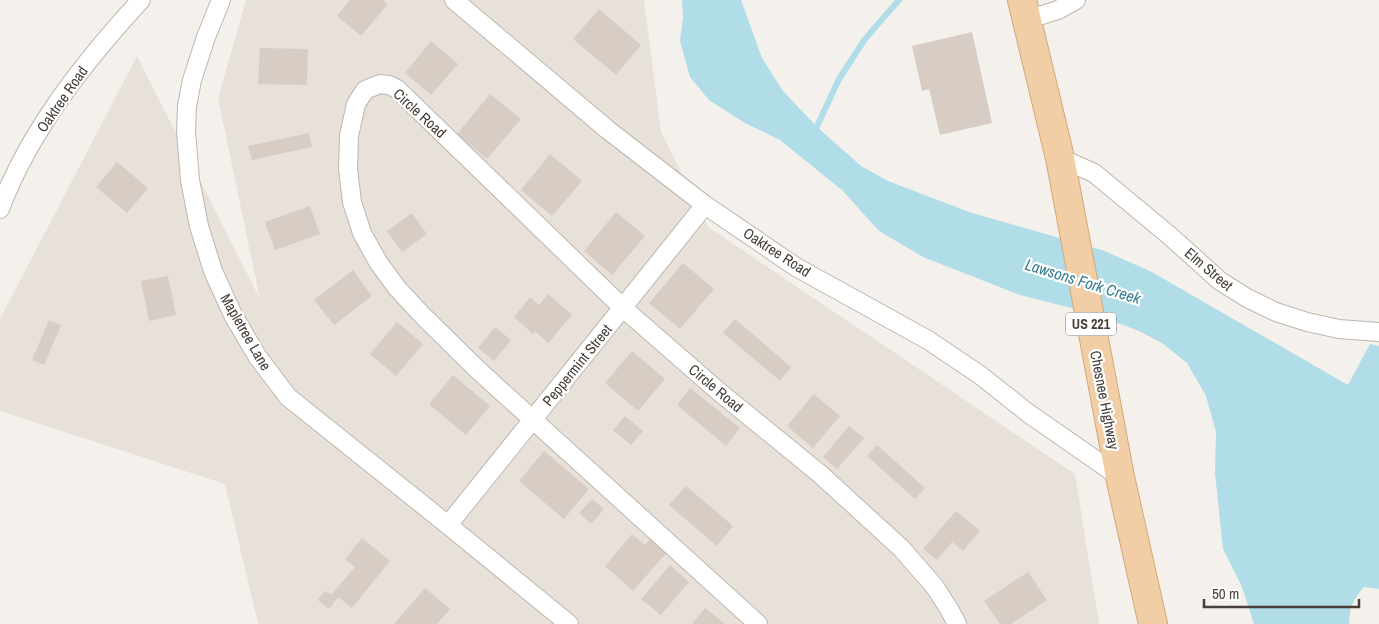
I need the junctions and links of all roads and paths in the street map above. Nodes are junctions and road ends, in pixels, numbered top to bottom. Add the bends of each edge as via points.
1 (141, 0) edge
2 (221, 0) edge
3 (454, 0) edge
4 (1076, 0) edge
5 (1024, 10) edge
6 (1060, 158) junction
7 (705, 205) junction
8 (0, 209) edge
9 (623, 308) junction
10 (1379, 332) edge
11 (533, 419) junction
12 (1120, 477) junction
13 (448, 525) junction
14 (569, 624) edge
15 (758, 624) edge
16 (957, 624) edge
17 (1153, 624) edge

1 - 8 street, Oaktree Road via 89,60 48,116
2 - 13 street, Mapletree Lane via 192,80 186,132 199,226 233,315 257,356 288,397
3 - 7 street, Oaktree Road via 608,130
4 - 5 street via 1058,10
5 - 6 main road, Chesnee Highway / US 221
6 - 10 street, Elm Street via 1094,173 1220,281 1247,298 1307,322 1338,329
6 - 12 main road, Chesnee Highway / US 221
7 - 9 street, Peppermint Street
7 - 12 street, Oaktree Road via 796,267 928,340
9 - 11 street, Peppermint Street
9 - 11 street, Circle Road via 396,89 380,84 365,90 360,96 349,136 348,169 352,202 362,233 378,262 423,316
9 - 16 street, Circle Road via 820,474 901,548 935,587
11 - 13 street, Peppermint Street
11 - 15 street, Circle Road
12 - 17 main road, Chesnee Highway / US 221
13 - 14 street, Mapletree Lane

